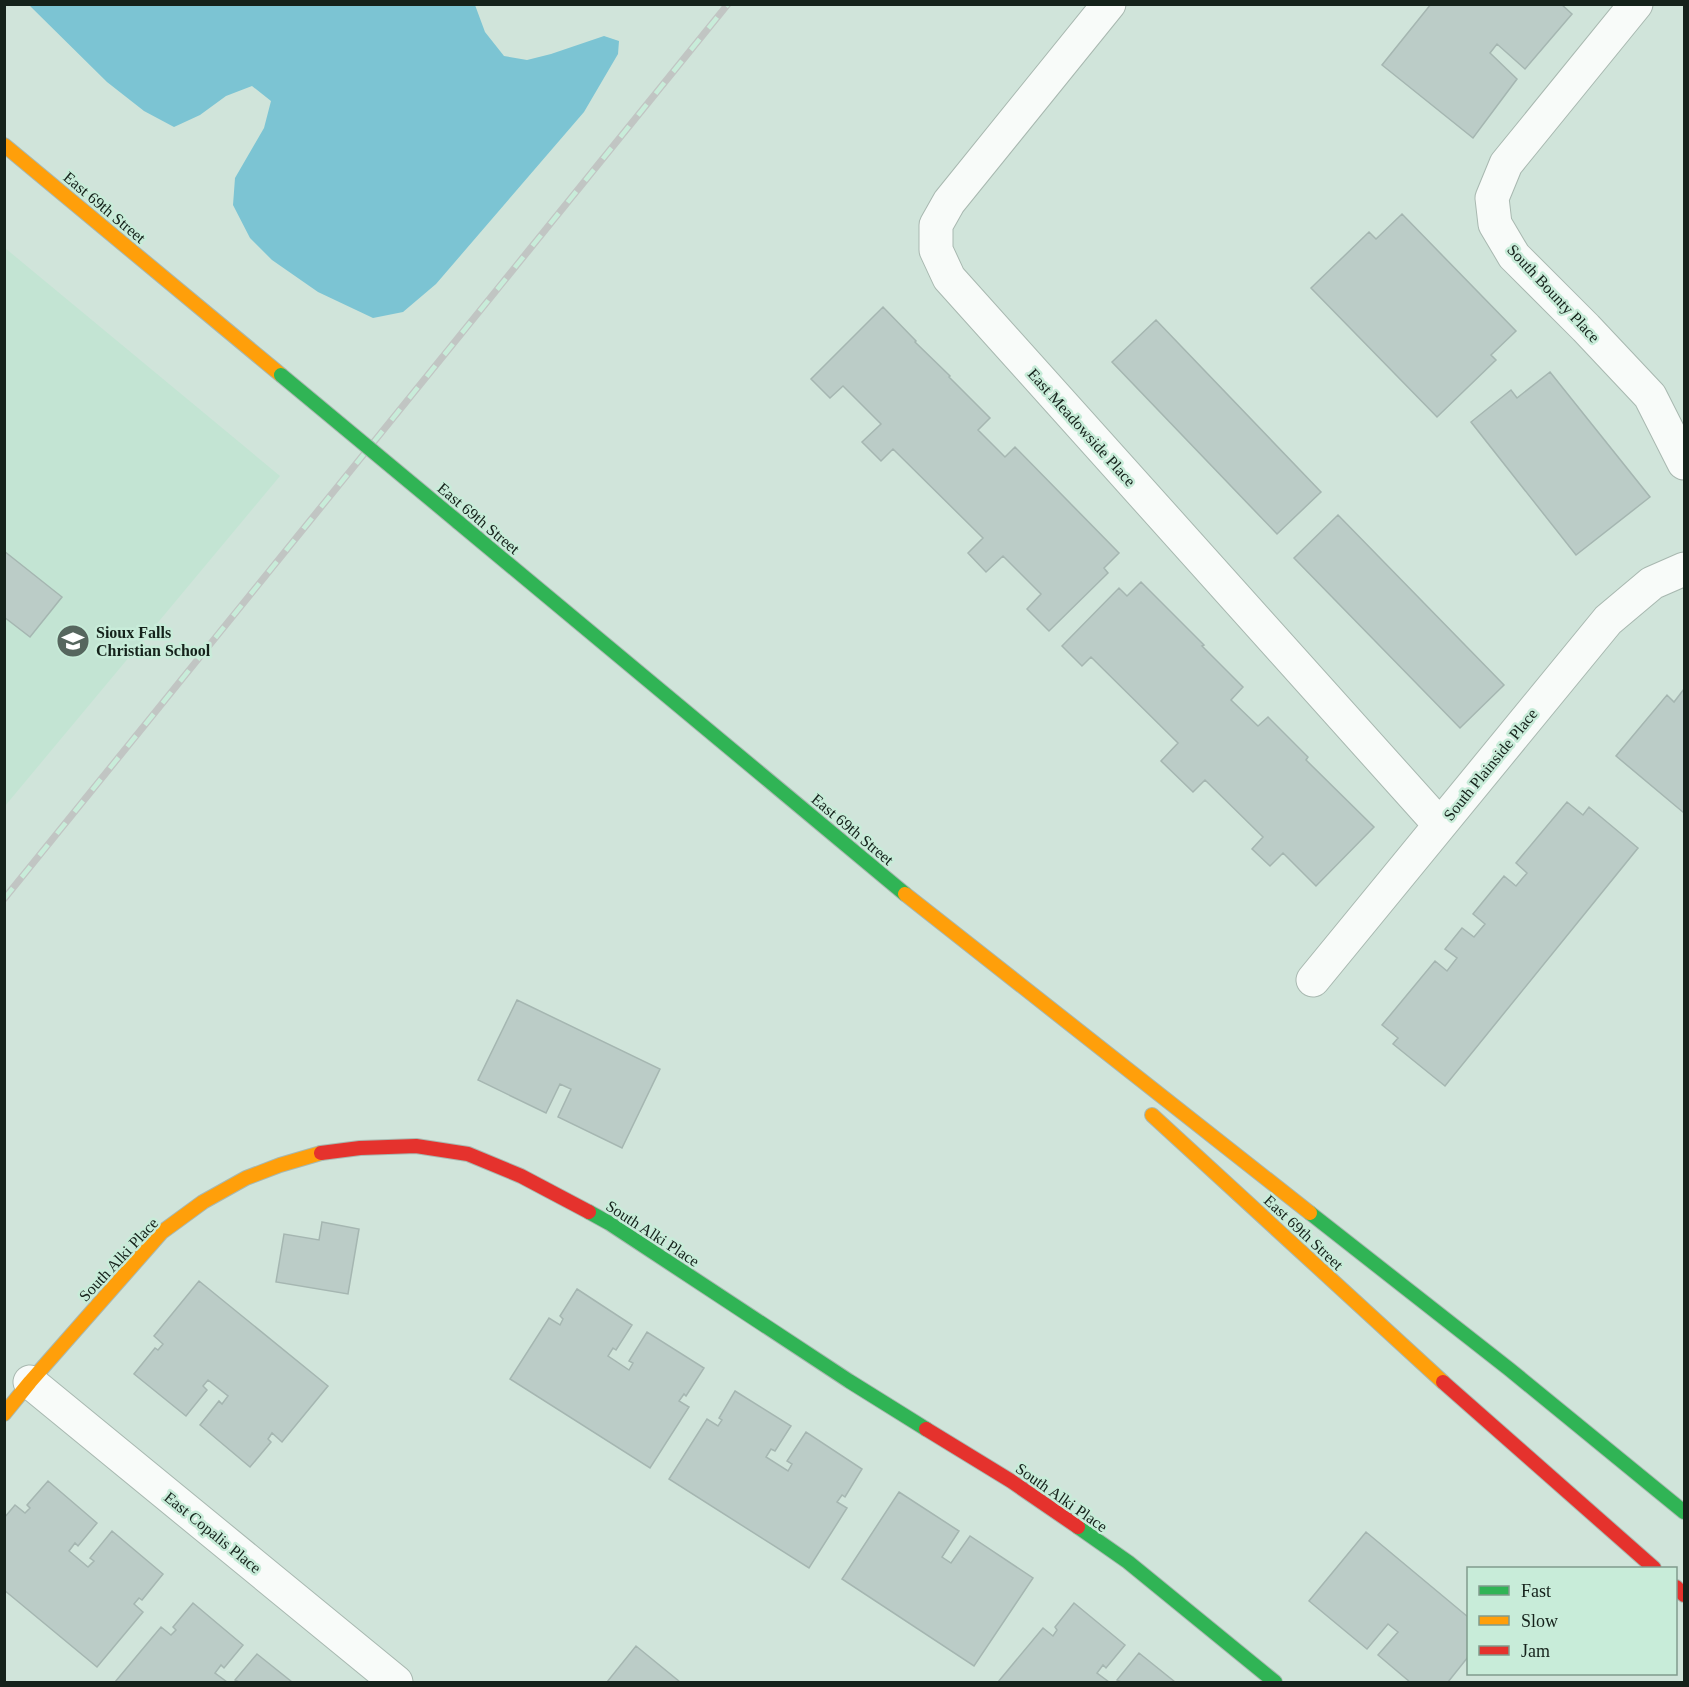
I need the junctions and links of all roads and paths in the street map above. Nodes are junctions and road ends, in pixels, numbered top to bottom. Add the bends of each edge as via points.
1 (1109, 4) edge
2 (1636, 4) edge
3 (4, 145) edge
4 (1684, 463) edge
5 (1684, 569) edge
6 (1440, 825) junction
7 (933, 917) junction
8 (1313, 980) dead end
9 (1072, 1043) dead end
10 (1142, 1106) dead end
11 (30, 1382) junction
12 (4, 1414) edge
13 (1684, 1512) edge
14 (1652, 1567) edge
15 (396, 1683) edge
16 (1275, 1683) edge

1 - 6 street, East Meadowside Place via 949,202 936,225 936,250 949,278
2 - 4 street, South Bounty Place via 1506,164 1492,198 1495,224 1514,256 1650,396
3 - 7 main road, East 69th Street, bridge
5 - 6 street, South Plainside Place via 1652,583 1608,620
6 - 8 street, South Plainside Place
7 - 9 main road, East 69th Street
7 - 13 main road, East 69th Street via 1509,1369
10 - 14 main road, East 69th Street
11 - 12 main road, South Alki Place
11 - 15 street, East Copalis Place
11 - 16 main road, South Alki Place via 162,1232 203,1202 246,1178 322,1153 360,1148 416,1146 468,1154 521,1176 609,1223 849,1381 1011,1480 1128,1562

